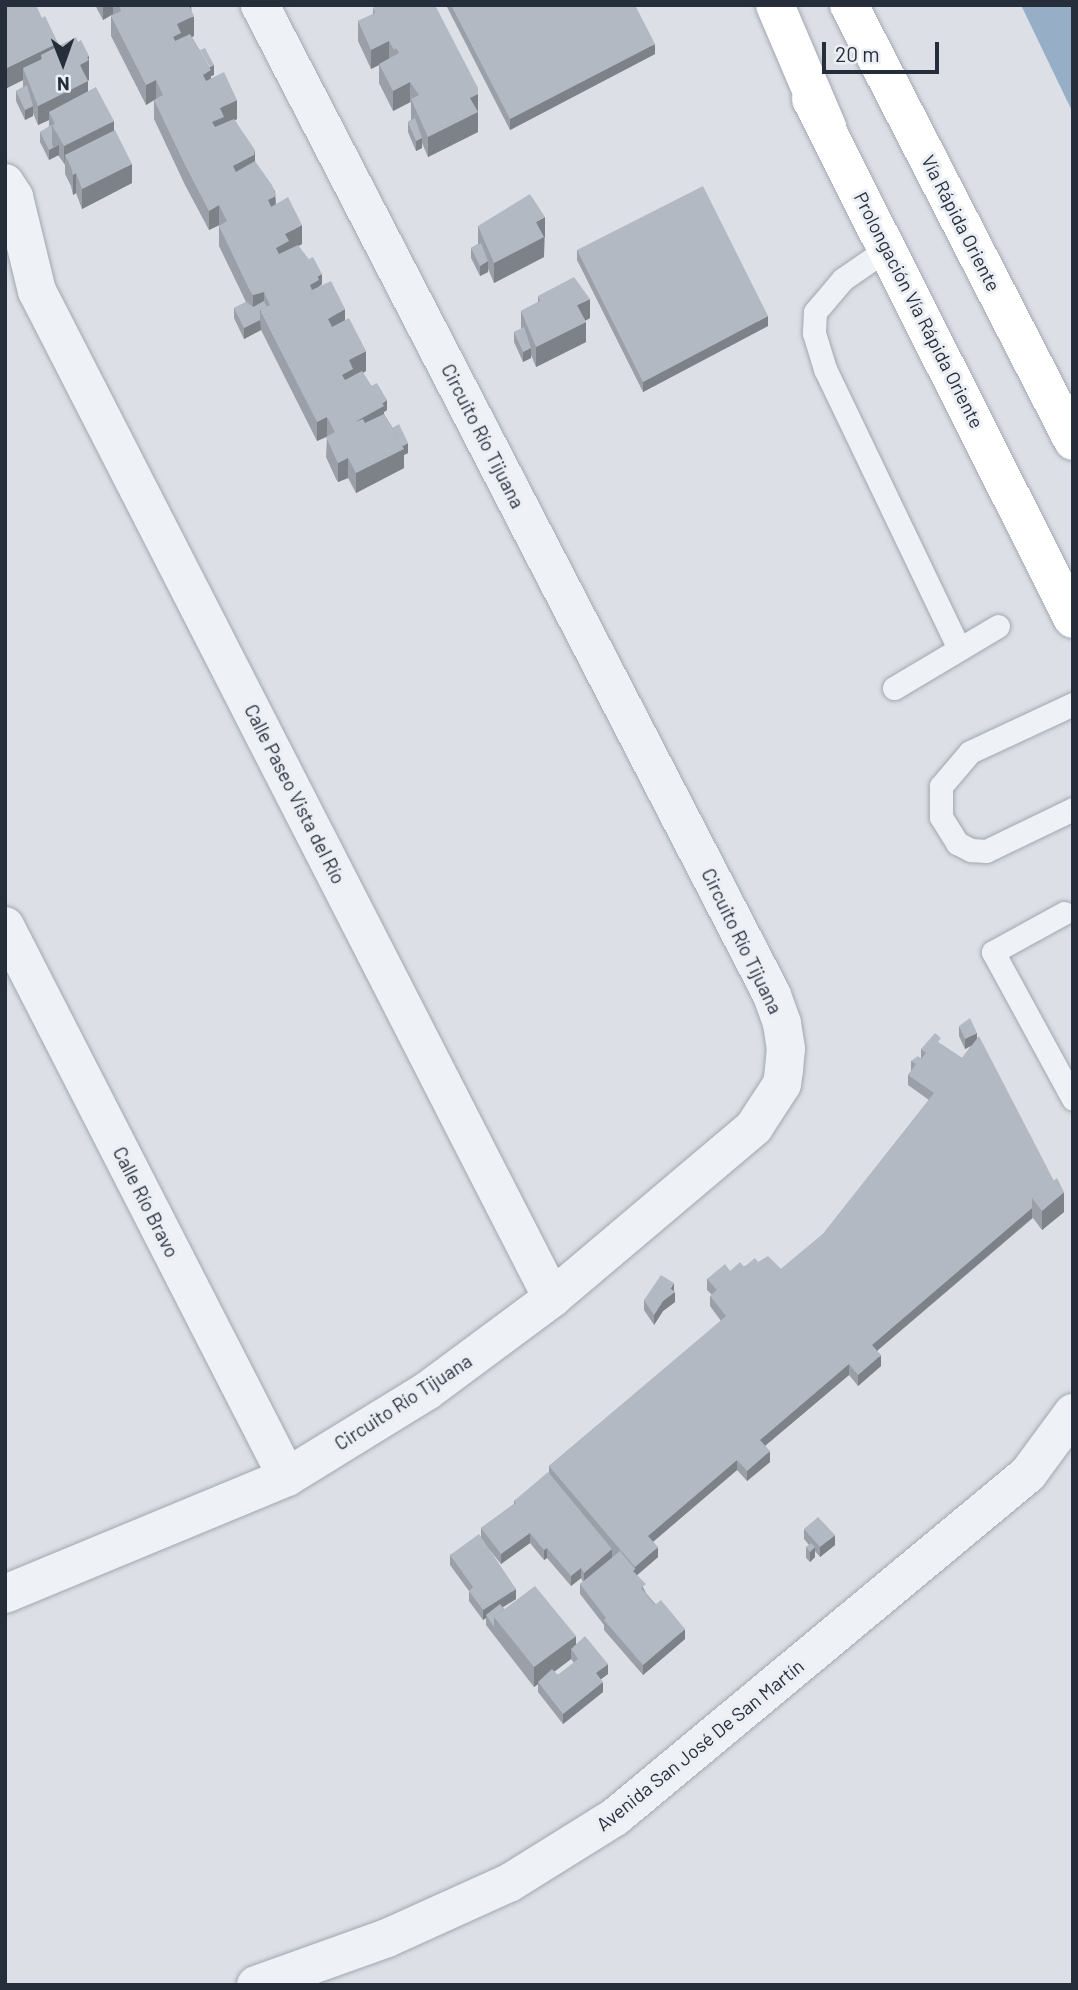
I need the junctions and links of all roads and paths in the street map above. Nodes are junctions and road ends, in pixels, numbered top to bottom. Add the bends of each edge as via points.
1 (260, 5) edge
2 (758, 5) edge
3 (775, 5) edge
4 (849, 5) edge
5 (827, 127) junction
6 (8, 194) edge
7 (888, 248) junction
8 (5, 259) edge
9 (37, 290) junction
10 (1073, 441) edge
11 (1073, 619) edge
12 (998, 626) dead end
13 (959, 649) junction
14 (894, 688) dead end
15 (1073, 704) edge
16 (1073, 808) edge
17 (1070, 917) edge
18 (5, 926) edge
19 (1073, 1099) edge
20 (552, 1297) junction
21 (1066, 1441) edge
22 (287, 1477) junction
23 (5, 1594) edge
24 (256, 1985) edge

1 - 20 street, Circuito Río Tijuana via 765,982 782,1023 786,1049 782,1084 754,1128
2 - 5 main road, Prolongación Vía Rápida Oriente
3 - 5 main road
4 - 10 main road, Vía Rápida Oriente
5 - 7 main road, Prolongación Vía Rápida Oriente
6 - 9 street, Calle Paseo Vista del Río
7 - 11 main road, Prolongación Vía Rápida Oriente
7 - 13 lane via 843,279 815,312 814,333 825,369
8 - 9 street, Calle Paseo Vista del Río
9 - 20 street, Calle Paseo Vista del Río
12 - 13 lane
13 - 14 lane
15 - 16 lane via 970,752 941,786 941,817 957,842 986,851
17 - 19 lane via 993,952
18 - 22 street, Calle Río Bravo
20 - 22 street, Circuito Río Tijuana via 427,1391
21 - 24 street, Avenida San José De San Martín via 615,1817 509,1883 387,1938
22 - 23 street, Circuito Río Tijuana

